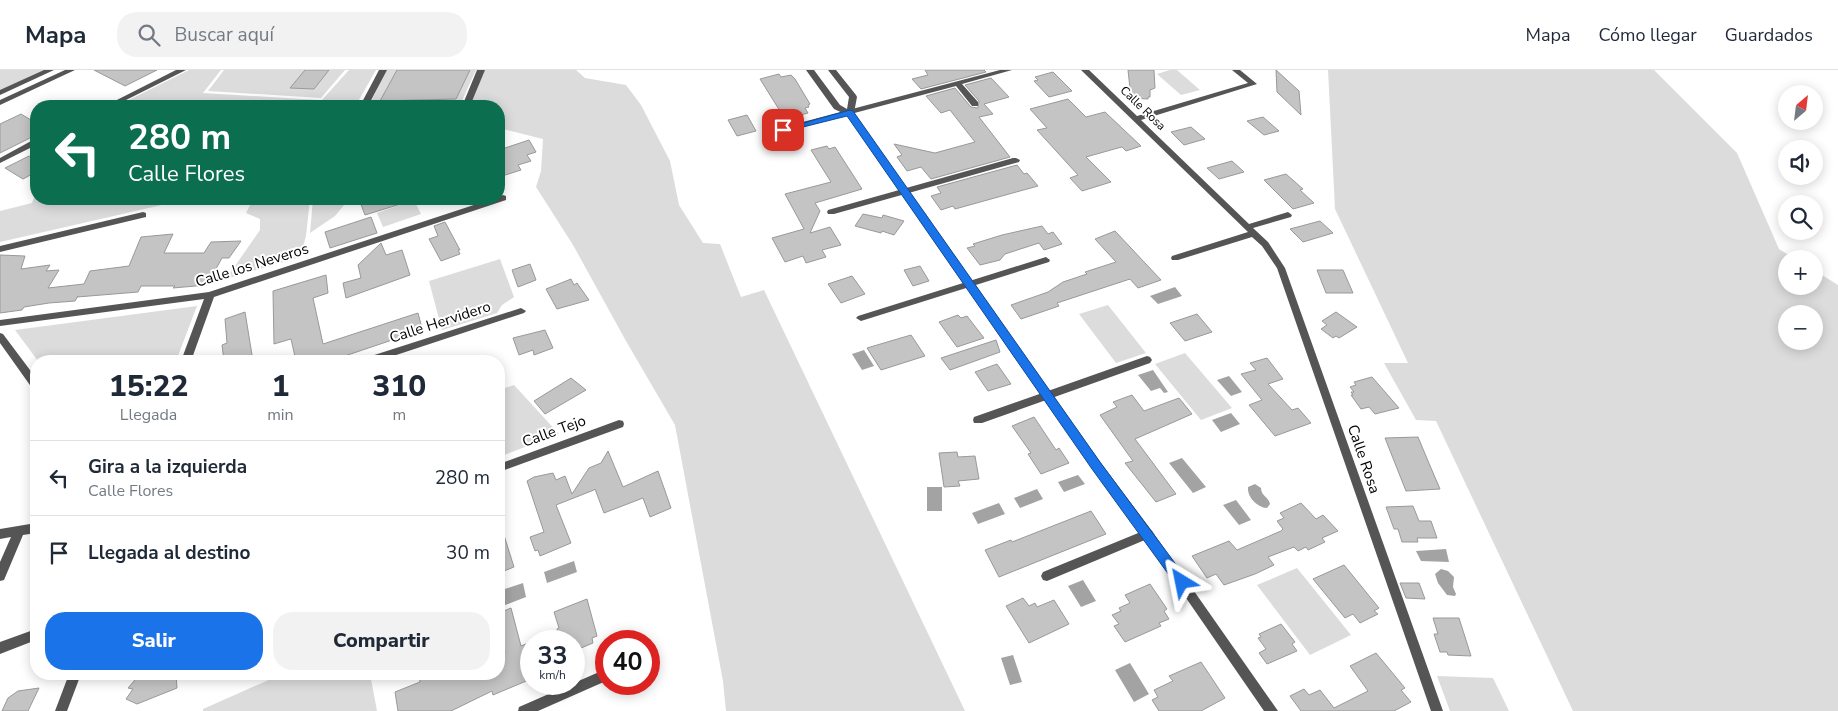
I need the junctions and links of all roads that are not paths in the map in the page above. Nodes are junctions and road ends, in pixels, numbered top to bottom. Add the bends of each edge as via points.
1 (50, 70) edge
2 (71, 70) edge
3 (182, 70) edge
4 (383, 70) edge
5 (481, 70) edge
6 (810, 70) edge
7 (832, 70) edge
8 (1008, 70) edge
9 (1085, 70) edge
10 (1236, 70) edge
11 (997, 71) edge
12 (957, 83) junction
13 (0, 93) edge
14 (121, 100) edge
15 (367, 100) edge
16 (468, 100) edge
17 (0, 103) edge
18 (975, 104) dead end
19 (850, 113) junction
20 (1135, 119) junction
21 (783, 130) dead end
22 (30, 145) edge
23 (0, 160) edge
24 (1016, 160) dead end
25 (906, 191) junction
26 (482, 205) edge
27 (831, 212) dead end
28 (143, 215) dead end
29 (1288, 215) dead end
30 (1250, 230) junction
31 (0, 249) edge
32 (1175, 258) dead end
33 (1046, 260) dead end
34 (970, 284) junction
35 (210, 295) junction
36 (521, 311) dead end
37 (861, 318) dead end
38 (0, 323) edge
39 (0, 336) edge
40 (188, 355) edge
41 (386, 355) edge
42 (1147, 360) dead end
43 (30, 377) edge
44 (1047, 396) junction
45 (978, 420) dead end
46 (620, 424) dead end
47 (505, 466) edge
48 (30, 529) edge
49 (19, 531) junction
50 (0, 534) edge
51 (1148, 534) junction
52 (0, 576) edge
53 (1047, 576) dead end
54 (30, 637) edge
55 (0, 648) edge
56 (73, 680) edge
57 (595, 680) edge
58 (1269, 710) edge
59 (61, 711) edge
60 (524, 711) edge
61 (1437, 711) edge

1 - 13 street
2 - 17 street
3 - 14 street
4 - 15 street
5 - 16 street
6 - 19 street via 837,107
7 - 19 street via 853,97
8 - 11 street
9 - 20 street, Calle Rosa
10 - 20 street via 1253,84
11 - 12 street
12 - 18 street
12 - 19 street
19 - 21 street
19 - 25 street
20 - 30 street, Calle Rosa
22 - 23 street
24 - 25 street
25 - 27 street
25 - 34 street
26 - 35 street, Calle los Neveros
28 - 31 street
29 - 30 street
30 - 32 street
30 - 61 street, Calle Rosa via 1265,244 1281,268
33 - 34 street
34 - 37 street
34 - 44 street
35 - 38 street, Calle los Neveros
35 - 40 street
36 - 41 street, Calle Hervidero
39 - 43 street
42 - 44 street
44 - 45 street
44 - 51 street
46 - 47 street, Calle Tejo
48 - 49 street
49 - 50 street
49 - 52 street
51 - 53 street
51 - 58 street
54 - 55 street
56 - 59 street
57 - 60 street

